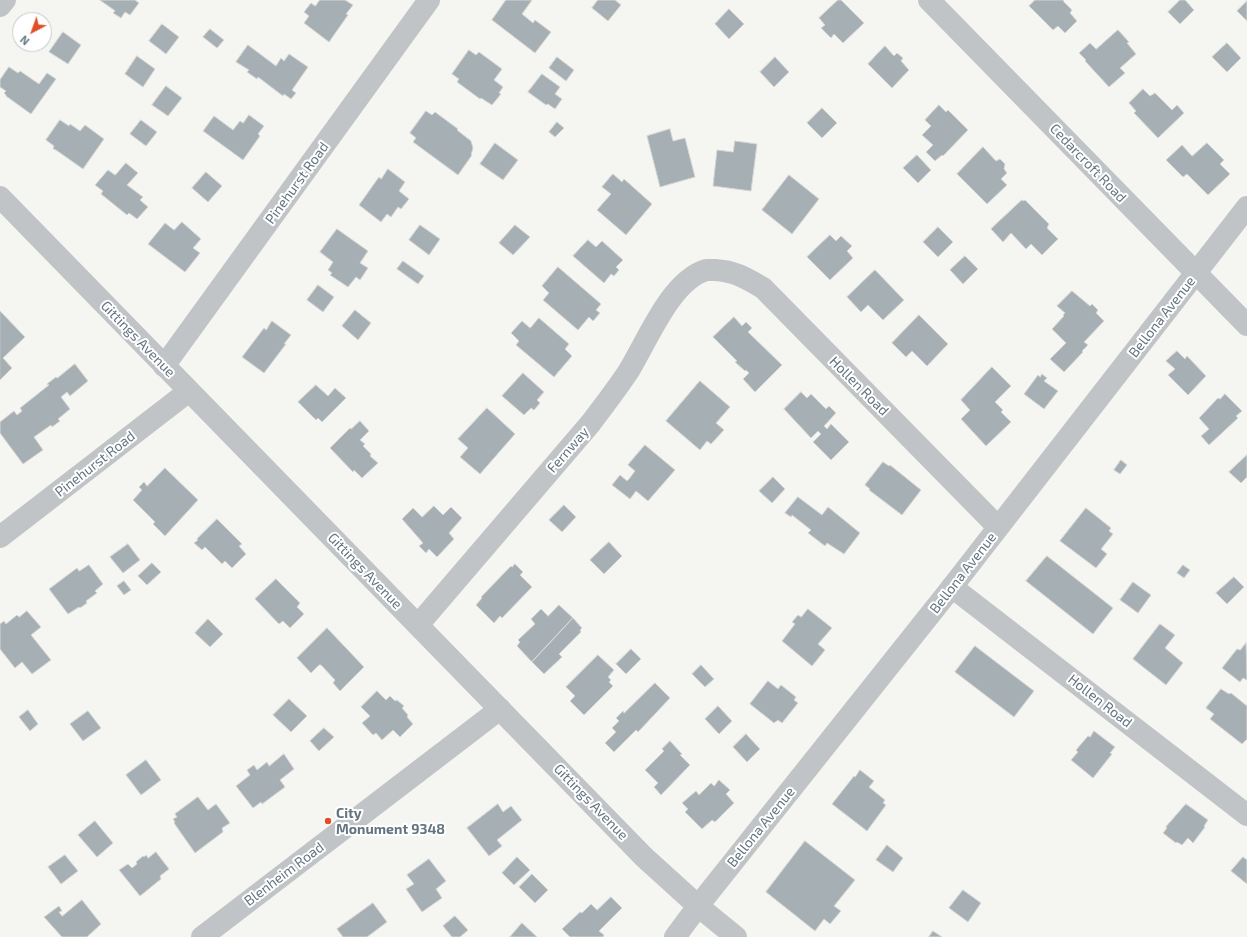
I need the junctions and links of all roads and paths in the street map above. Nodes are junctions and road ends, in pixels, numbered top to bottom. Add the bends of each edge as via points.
1 (4, 0) edge
2 (429, 0) edge
3 (929, 0) edge
4 (0, 6) edge
5 (0, 197) edge
6 (1247, 207) edge
7 (707, 270) joint
8 (1196, 273) junction
9 (1247, 325) edge
10 (164, 366) junction
11 (189, 391) junction
12 (998, 527) junction
13 (0, 537) edge
14 (952, 587) junction
15 (418, 625) junction
16 (500, 709) junction
17 (1247, 814) edge
18 (698, 906) junction
19 (202, 937) edge
20 (675, 937) edge
21 (736, 937) edge

1 - 4 street
2 - 10 street, Pinehurst Road
3 - 8 street, Cedarcroft Road
5 - 10 street, Gittings Avenue
6 - 8 street, Bellona Avenue
7 - 12 street, Hollen Road via 727,270 763,288
7 - 15 street, Fernway via 690,278 675,293 610,399
8 - 9 street, Cedarcroft Road
8 - 12 street, Bellona Avenue
10 - 11 street, Gittings Avenue
11 - 13 street, Pinehurst Road
11 - 15 street, Gittings Avenue
12 - 14 street, Bellona Avenue
14 - 17 street, Hollen Road
14 - 18 street, Bellona Avenue
15 - 16 street, Gittings Avenue
16 - 18 street, Gittings Avenue via 644,857
16 - 19 street, Blenheim Road
18 - 20 street, Bellona Avenue
18 - 21 street, Gittings Avenue

